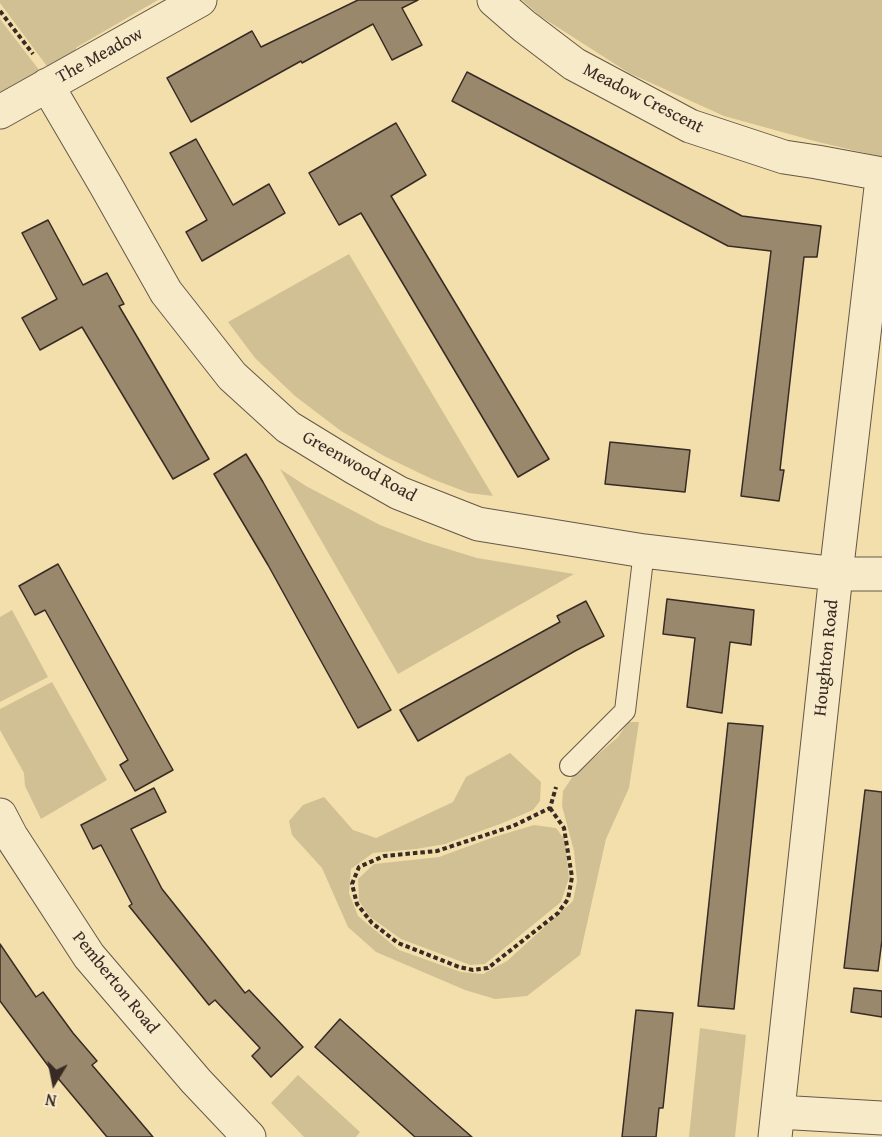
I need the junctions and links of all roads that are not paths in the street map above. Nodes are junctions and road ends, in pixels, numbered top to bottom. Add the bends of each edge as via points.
1 (200, 0) edge
2 (494, 0) edge
3 (50, 83) junction
4 (0, 112) edge
5 (882, 174) edge
6 (882, 179) edge
7 (644, 550) junction
8 (836, 574) junction
9 (882, 574) edge
10 (570, 766) dead end
11 (0, 815) edge
12 (882, 1118) edge
13 (777, 1125) edge
14 (249, 1137) edge

1 - 3 street, The Meadow
2 - 5 street, Meadow Crescent via 574,64 690,126 784,158
3 - 4 street, The Meadow
3 - 7 street, Greenwood Road via 166,292 231,376 288,427 399,493 478,524
6 - 8 street, Houghton Road
7 - 8 street, Greenwood Road
7 - 10 lane via 625,711
8 - 9 street, Greenwood Road
8 - 13 street, Houghton Road
11 - 14 street, Pemberton Road via 89,956
12 - 13 street

